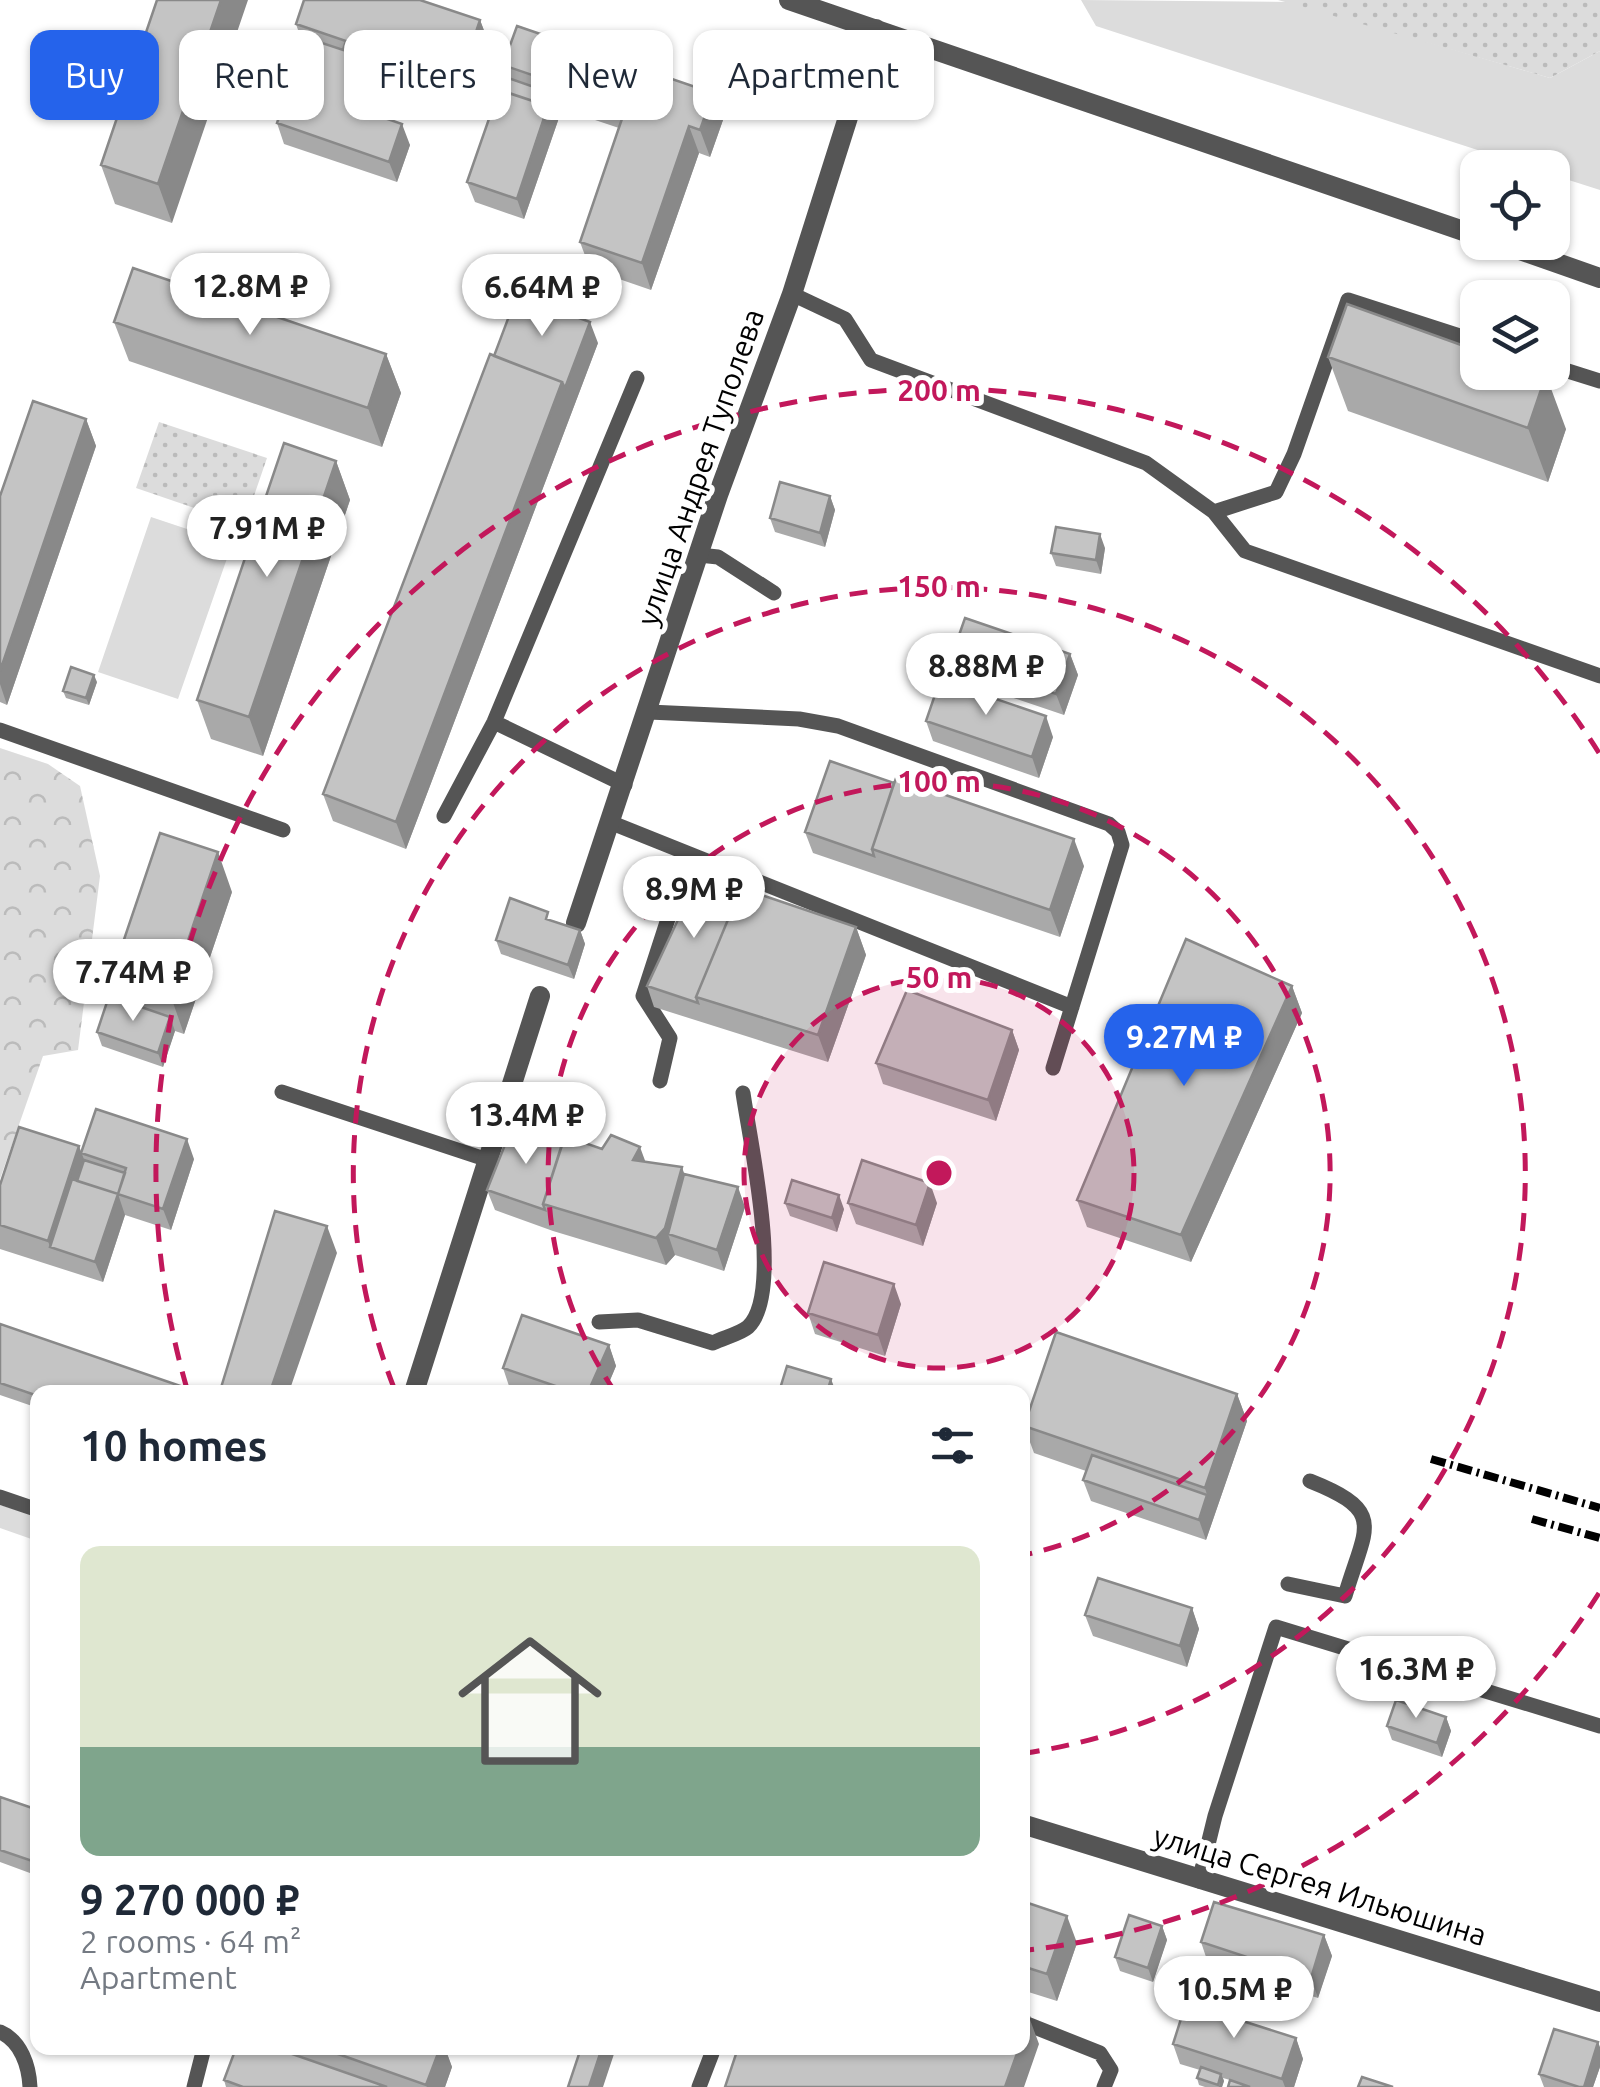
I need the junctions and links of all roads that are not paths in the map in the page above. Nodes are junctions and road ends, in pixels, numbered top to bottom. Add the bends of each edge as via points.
1 (789, 0) edge
2 (876, 29) junction
3 (1460, 230) edge
4 (1548, 260) edge
5 (1600, 278) edge
6 (792, 294) junction
7 (1460, 336) edge
8 (1570, 372) edge
9 (637, 378) dead end
10 (1600, 381) edge
11 (1214, 512) junction
12 (699, 555) junction
13 (774, 593) dead end
14 (1600, 676) edge
15 (650, 712) junction
16 (494, 722) junction
17 (0, 730) edge
18 (625, 786) junction
19 (444, 816) dead end
20 (612, 823) junction
21 (283, 830) dead end
22 (688, 854) junction
23 (576, 922) dead end
24 (540, 996) dead end
25 (1072, 1007) junction
26 (1053, 1068) dead end
27 (660, 1081) dead end
28 (282, 1092) dead end
29 (743, 1094) dead end
30 (491, 1161) junction
31 (599, 1322) dead end
32 (416, 1385) edge
33 (1310, 1482) dead end
34 (0, 1498) edge
35 (30, 1507) edge
36 (1288, 1584) dead end
37 (1600, 1726) edge
38 (1030, 1827) edge
39 (1200, 1881) junction
40 (1600, 2002) edge
41 (1030, 2025) edge
42 (0, 2032) edge
43 (202, 2055) edge
44 (711, 2055) edge
45 (30, 2087) edge
46 (194, 2087) edge
47 (699, 2087) edge
48 (1104, 2087) edge

1 - 2 street
2 - 3 street
2 - 6 street, улица Андрея Туполева
4 - 5 street
6 - 11 lane via 846,319 871,360 1146,462
6 - 12 street, улица Андрея Туполева
7 - 11 lane via 1348,300 1276,492
8 - 10 lane
9 - 16 lane
11 - 14 lane via 1245,551
12 - 13 lane via 718,557
12 - 15 street, улица Андрея Туполева
15 - 18 street, улица Андрея Туполева
15 - 25 lane via 838,726 1109,824 1122,844
16 - 18 lane
16 - 19 lane
17 - 21 lane
18 - 20 street, улица Андрея Туполева
20 - 22 lane
20 - 23 street, улица Андрея Туполева
22 - 25 lane
22 - 27 lane via 643,996 670,1038
24 - 30 street
25 - 26 lane
28 - 30 lane
29 - 31 lane via 766,1292 748,1327 713,1343 638,1320
30 - 32 street
33 - 36 lane via 1350,1497 1365,1526 1345,1596
34 - 35 lane
37 - 39 lane via 1276,1627
38 - 39 street, улица Сергея Ильюшина
39 - 40 street, улица Сергея Ильюшина
41 - 48 lane via 1100,2054 1111,2070
42 - 45 lane via 24,2058
43 - 46 lane
44 - 47 lane

